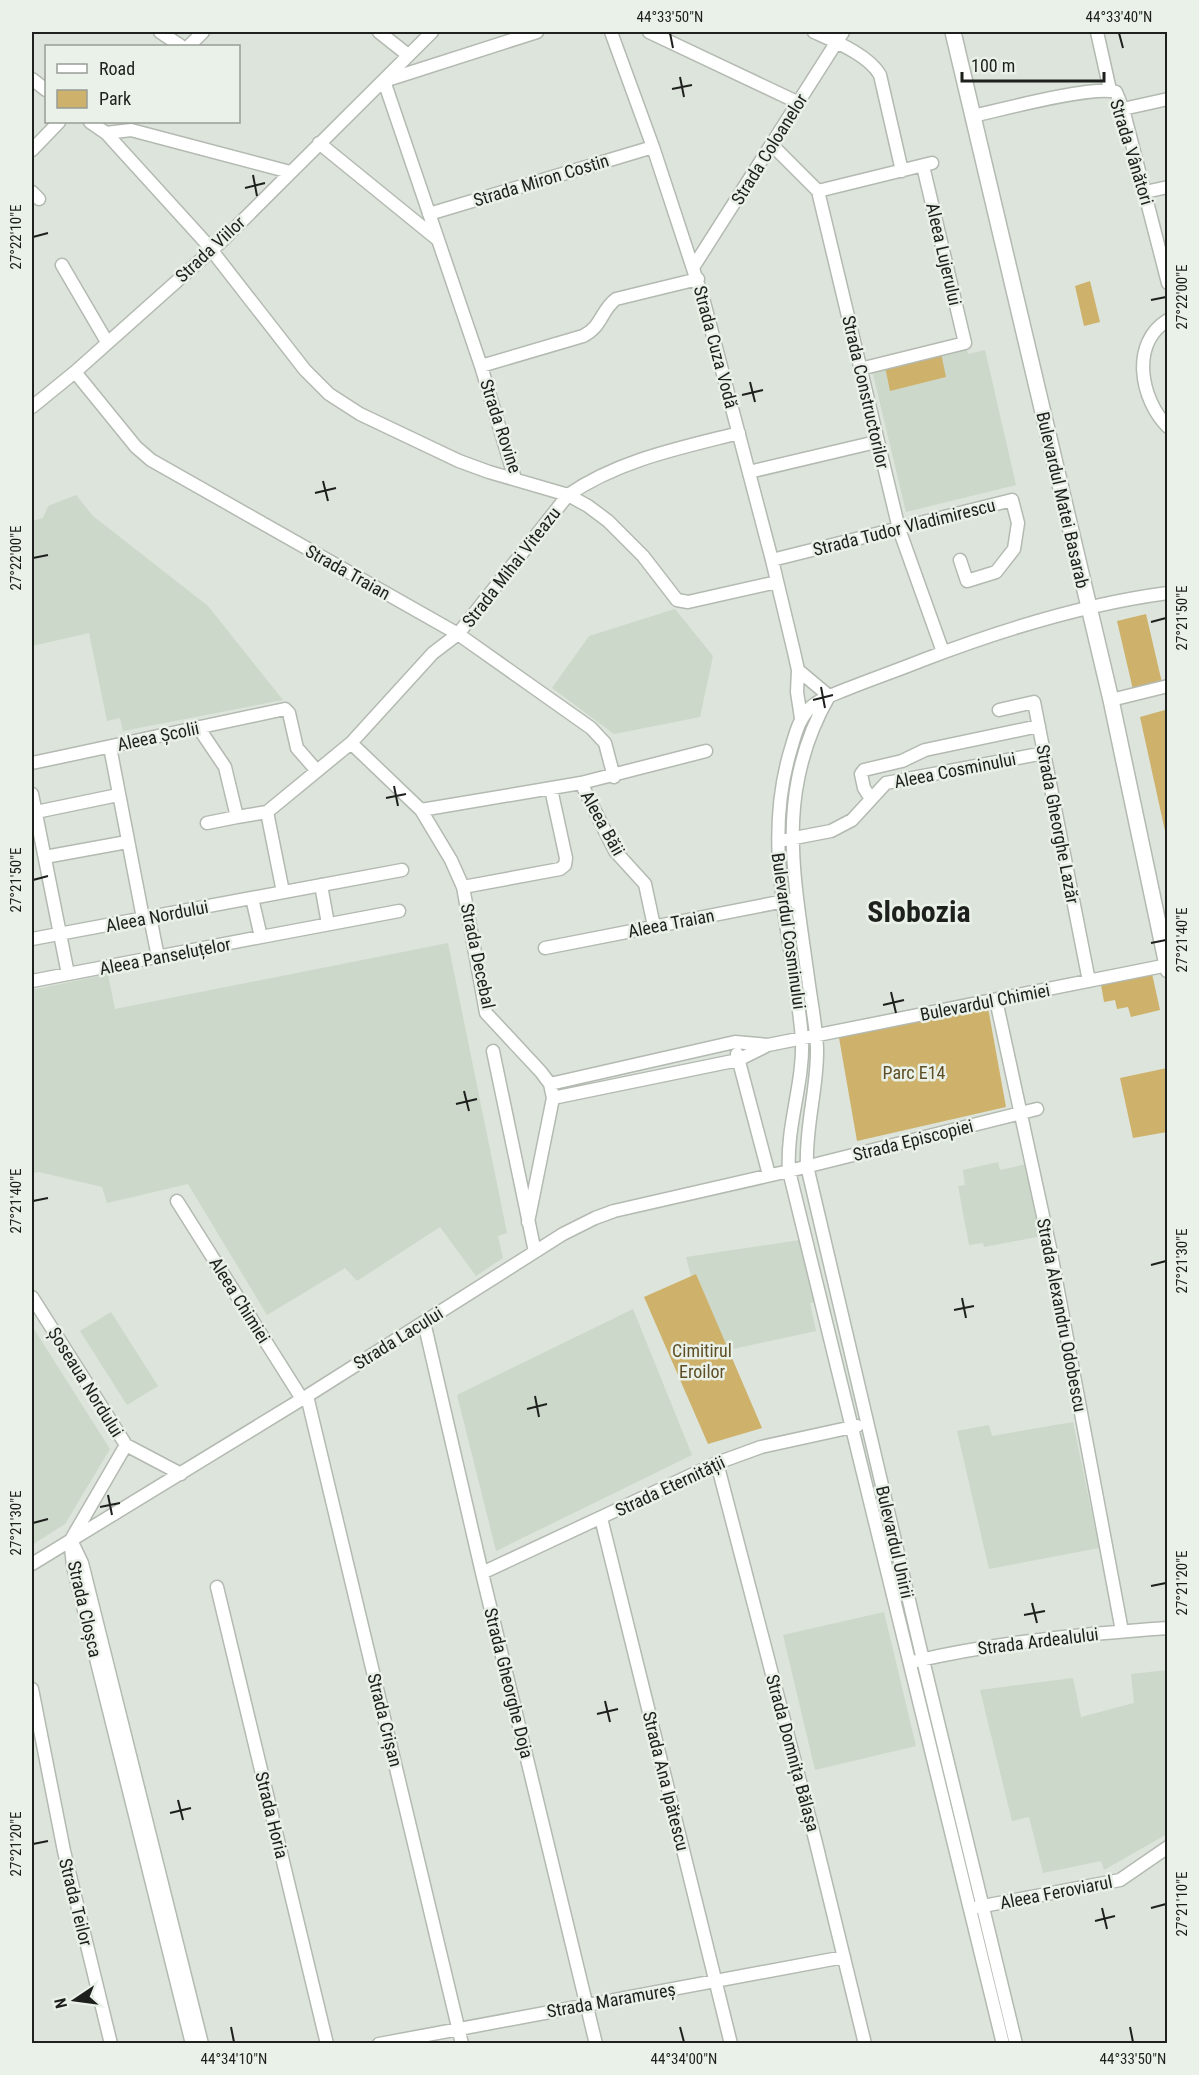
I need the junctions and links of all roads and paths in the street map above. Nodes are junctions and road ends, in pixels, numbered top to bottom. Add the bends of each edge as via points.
1 (160, 32) edge
2 (203, 32) edge
3 (379, 32) edge
4 (432, 32) edge
5 (537, 32) edge
6 (611, 32) edge
7 (649, 32) edge
8 (814, 32) edge
9 (953, 32) edge
10 (1097, 32) edge
11 (841, 37) edge
12 (180, 45) edge
13 (190, 45) edge
14 (408, 56) junction
15 (32, 79) edge
16 (384, 81) junction
17 (45, 89) edge
18 (1110, 90) junction
19 (1167, 99) edge
20 (797, 102) junction
21 (1124, 109) junction
22 (973, 116) junction
23 (58, 123) edge
24 (91, 123) edge
25 (116, 123) edge
26 (106, 133) junction
27 (319, 143) junction
28 (772, 145) junction
29 (653, 147) junction
30 (32, 150) edge
31 (902, 171) junction
32 (290, 172) junction
33 (1167, 187) edge
34 (818, 191) junction
35 (1145, 192) junction
36 (429, 214) junction
37 (438, 240) junction
38 (212, 250) junction
39 (62, 265) dead end
40 (694, 266) junction
41 (698, 279) junction
42 (1167, 283) edge
43 (1167, 320) edge
44 (107, 342) junction
45 (481, 366) junction
46 (860, 369) junction
47 (75, 372) junction
48 (32, 407) edge
49 (1167, 427) edge
50 (739, 433) junction
51 (876, 442) junction
52 (749, 472) junction
53 (515, 479) junction
54 (568, 495) junction
55 (899, 529) junction
56 (772, 560) junction
57 (960, 560) dead end
58 (777, 582) junction
59 (1167, 593) edge
60 (1088, 608) junction
61 (458, 634) junction
62 (943, 652) junction
63 (798, 670) junction
64 (1167, 686) edge
65 (829, 696) junction
66 (1111, 700) junction
67 (999, 710) dead end
68 (801, 718) junction
69 (1039, 726) junction
70 (198, 727) junction
71 (351, 743) junction
72 (110, 747) junction
73 (706, 751) dead end
74 (1044, 753) junction
75 (32, 763) edge
76 (317, 771) junction
77 (614, 777) junction
78 (581, 783) junction
79 (551, 789) junction
80 (32, 794) edge
81 (118, 795) junction
82 (871, 799) junction
83 (421, 810) junction
84 (36, 812) junction
85 (267, 812) junction
86 (237, 817) junction
87 (207, 823) dead end
88 (792, 838) junction
89 (777, 841) junction
90 (127, 842) junction
91 (45, 857) junction
92 (402, 870) dead end
93 (321, 885) junction
94 (463, 887) junction
95 (283, 892) junction
96 (252, 898) junction
97 (797, 899) junction
98 (782, 901) junction
99 (399, 911) dead end
100 (146, 918) junction
101 (328, 924) junction
102 (654, 926) junction
103 (60, 934) junction
104 (261, 938) junction
105 (32, 939) edge
106 (545, 948) dead end
107 (158, 957) junction
108 (1167, 967) edge
109 (68, 974) junction
110 (32, 981) edge
111 (1089, 981) junction
112 (996, 1000) junction
113 (816, 1036) junction
114 (802, 1039) junction
115 (735, 1042) junction
116 (768, 1045) junction
117 (493, 1051) dead end
118 (738, 1060) junction
119 (550, 1084) junction
120 (553, 1098) junction
121 (1037, 1110) dead end
122 (1021, 1113) junction
123 (807, 1166) junction
124 (789, 1171) junction
125 (769, 1175) junction
126 (177, 1201) dead end
127 (528, 1222) junction
128 (535, 1252) junction
129 (32, 1297) edge
130 (424, 1322) junction
131 (305, 1398) junction
132 (867, 1424) junction
133 (851, 1427) junction
134 (126, 1445) junction
135 (717, 1463) junction
136 (181, 1474) junction
137 (601, 1518) junction
138 (71, 1540) junction
139 (32, 1564) edge
140 (482, 1573) junction
141 (217, 1587) dead end
142 (1167, 1628) edge
143 (1122, 1631) junction
144 (923, 1660) junction
145 (909, 1663) junction
146 (32, 1689) edge
147 (1167, 1847) edge
148 (983, 1906) junction
149 (970, 1909) junction
150 (844, 1957) junction
151 (716, 1981) junction
152 (586, 2005) junction
153 (459, 2029) junction
154 (111, 2043) edge
155 (192, 2043) edge
156 (202, 2043) edge
157 (327, 2043) edge
158 (379, 2043) edge
159 (462, 2043) edge
160 (596, 2043) edge
161 (731, 2043) edge
162 (865, 2043) edge
163 (1003, 2043) edge
164 (1016, 2043) edge

1 - 12 street
2 - 13 street
3 - 14 street
4 - 14 street, Strada Viilor
5 - 16 street
6 - 29 street, Strada Cuza Vodă
7 - 20 street
8 - 11 street
9 - 22 main road, Bulevardul Matei Basarab
10 - 18 street
11 - 20 street, Strada Coloanelor
11 - 31 street via 880,75
14 - 16 street, Strada Viilor
15 - 17 street
16 - 27 street, Strada Viilor
16 - 36 street, Strada Rovine
18 - 21 street, Strada Vânători via 1116,92
18 - 22 street, Strada Vânători
19 - 21 street
20 - 28 street, Strada Coloanelor
21 - 35 street, Strada Vânători
22 - 60 main road, Bulevardul Matei Basarab
23 - 30 street
24 - 26 street
25 - 26 street
26 - 32 street via 131,130
26 - 38 street
27 - 32 street, Strada Viilor
27 - 37 street
28 - 34 street
28 - 40 street, Strada Coloanelor
29 - 36 street, Strada Miron Costin
29 - 40 street, Strada Cuza Vodă
31 - 34 street
31 - 46 street, Aleea Lujerului via 928,164 965,342
32 - 38 street, Strada Viilor
33 - 35 street
34 - 46 street, Strada Constructorilor
35 - 42 street, Strada Vânători
36 - 37 street, Strada Rovine
37 - 45 street, Strada Rovine
38 - 44 street, Strada Viilor
38 - 53 street via 305,370 329,394 435,451
39 - 44 street
40 - 41 street, Strada Cuza Vodă
41 - 45 street via 616,298 594,331
41 - 50 street, Strada Cuza Vodă
43 - 49 street via 1150,335 1144,350 1148,392
44 - 47 street, Strada Viilor
45 - 53 street, Strada Rovine
46 - 51 street, Strada Constructorilor
47 - 48 street, Strada Viilor
47 - 61 street, Strada Traian via 151,460
50 - 52 street, Strada Cuza Vodă
50 - 54 street, Strada Mihai Viteazu via 649,456 590,480
51 - 52 street
51 - 55 street, Strada Constructorilor
52 - 56 street, Strada Cuza Vodă
53 - 54 street, Strada Rovine
54 - 58 street, Strada Rovine via 608,520 681,602
54 - 61 street, Strada Mihai Viteazu
55 - 56 street, Strada Tudor Vladimirescu
55 - 57 street, Strada Tudor Vladimirescu via 1012,500 1018,523 1014,549 996,573 966,581
55 - 62 street, Strada Constructorilor
56 - 58 street, Strada Cuza Vodă
58 - 63 street, Strada Cuza Vodă
59 - 60 street
60 - 62 street
60 - 66 main road, Bulevardul Matei Basarab
61 - 71 street, Strada Mihai Viteazu via 433,653
61 - 77 street, Strada Traian via 599,736 609,753
62 - 65 street
63 - 65 street
63 - 68 street, Strada Cuza Vodă
64 - 66 street
65 - 68 street
65 - 88 street, Bulevardul Cosminului via 813,727 800,768
66 - 108 main road, Bulevardul Matei Basarab
67 - 69 street, Strada Gheorghe Lazăr via 1034,702
68 - 89 street, Bulevardul Cosminului via 783,783
69 - 74 street, Strada Gheorghe Lazăr
69 - 82 street via 925,750 902,761 864,770 861,774
70 - 72 street, Aleea Școlii
70 - 76 street, Aleea Școlii via 285,709 297,748
70 - 86 street via 225,767
71 - 76 street, Strada Mihai Viteazu
71 - 83 street, Strada Decebal
72 - 75 street, Aleea Școlii
72 - 81 street
73 - 77 street, Aleea Băii
74 - 82 street, Aleea Cosminului via 886,783
74 - 111 street, Strada Gheorghe Lazăr
76 - 85 street, Strada Mihai Viteazu
77 - 78 street, Aleea Băii
78 - 79 street, Aleea Băii
78 - 102 street, Aleea Băii via 615,851 645,884
79 - 83 street, Aleea Băii
79 - 94 street via 565,865
80 - 84 street
81 - 84 street
81 - 90 street
82 - 88 street, Aleea Cosminului via 852,820 831,831
83 - 94 street, Strada Decebal
84 - 91 street
85 - 86 street
85 - 95 street
86 - 87 street
88 - 89 street, Aleea Cosminului
88 - 97 street, Bulevardul Cosminului
89 - 98 street, Bulevardul Cosminului
90 - 91 street
90 - 100 street
91 - 103 street
92 - 93 street, Aleea Nordului
93 - 95 street, Aleea Nordului
93 - 101 street
94 - 119 street, Strada Decebal via 486,1013
95 - 96 street, Aleea Nordului
96 - 100 street, Aleea Nordului
96 - 104 street
97 - 98 street, Aleea Traian
97 - 113 street, Bulevardul Cosminului
98 - 102 street, Aleea Traian
98 - 114 street, Bulevardul Cosminului
99 - 101 street, Aleea Panseluțelor
100 - 103 street, Aleea Nordului
100 - 107 street
101 - 104 street, Aleea Panseluțelor
102 - 106 street, Aleea Traian
103 - 105 street, Aleea Nordului
103 - 109 street
104 - 107 street, Aleea Panseluțelor
107 - 109 street, Aleea Panseluțelor
108 - 111 street, Bulevardul Chimiei
109 - 110 street, Aleea Panseluțelor
111 - 112 street, Bulevardul Chimiei
112 - 113 street, Bulevardul Chimiei
112 - 122 street, Strada Alexandru Odobescu
113 - 114 street, Bulevardul Chimiei
113 - 123 street, Bulevardul Unirii
114 - 116 street, Bulevardul Chimiei
114 - 124 street, Bulevardul Unirii via 788,1144
115 - 116 street, Bulevardul Chimiei
115 - 118 street
115 - 119 street, Bulevardul Chimiei
116 - 118 street, Bulevardul Chimiei
117 - 127 street, Strada Decebal
118 - 120 street, Bulevardul Chimiei
118 - 125 street
119 - 120 street, Strada Decebal
120 - 127 street, Strada Decebal
121 - 122 street, Strada Episcopiei
122 - 123 street, Strada Episcopiei
122 - 143 street, Strada Alexandru Odobescu
123 - 124 street, Strada Episcopiei
123 - 132 street, Bulevardul Unirii
124 - 125 street, Strada Lacului
124 - 133 street, Bulevardul Unirii
125 - 128 street, Strada Lacului via 614,1211
126 - 131 street, Aleea Chimiei
127 - 128 street, Strada Decebal
128 - 130 street, Strada Lacului
129 - 134 street, Șoseaua Nordului
130 - 131 street, Strada Lacului
130 - 140 street, Strada Gheorghe Doja
131 - 136 street, Strada Lacului
131 - 153 street, Strada Crișan
132 - 133 street, Strada Eternității
132 - 144 street, Bulevardul Unirii
133 - 135 street, Strada Eternității via 761,1447
133 - 145 street, Bulevardul Unirii
134 - 136 street, Șoseaua Nordului
134 - 138 street
135 - 137 street, Strada Eternității
135 - 150 street, Strada Domnița Bălașa
136 - 138 street, Strada Lacului
137 - 140 street, Strada Eternității
137 - 151 street, Strada Ana Ipătescu
138 - 139 street, Strada Lacului
138 - 155 street, Strada Cloșca via 73,1566
138 - 156 street, Strada Cloșca via 82,1563
140 - 152 street, Strada Gheorghe Doja
141 - 157 street, Strada Horia
142 - 143 street, Strada Ardealului
143 - 144 street, Strada Ardealului via 973,1649
144 - 145 street, Strada Ardealului
144 - 148 street, Bulevardul Unirii
145 - 149 street, Bulevardul Unirii
146 - 154 street, Strada Teilor via 64,1851
147 - 148 street, Aleea Feroviarul via 1120,1880
148 - 149 street, Aleea Feroviarul
148 - 164 street, Bulevardul Unirii
149 - 163 street, Bulevardul Unirii
150 - 151 street, Strada Maramureș
150 - 162 street, Strada Domnița Bălașa
151 - 152 street, Strada Maramureș
151 - 161 street, Strada Ana Ipătescu
152 - 153 street, Strada Maramureș
152 - 160 street, Strada Gheorghe Doja
153 - 158 street, Strada Maramureș
153 - 159 street, Strada Crișan

